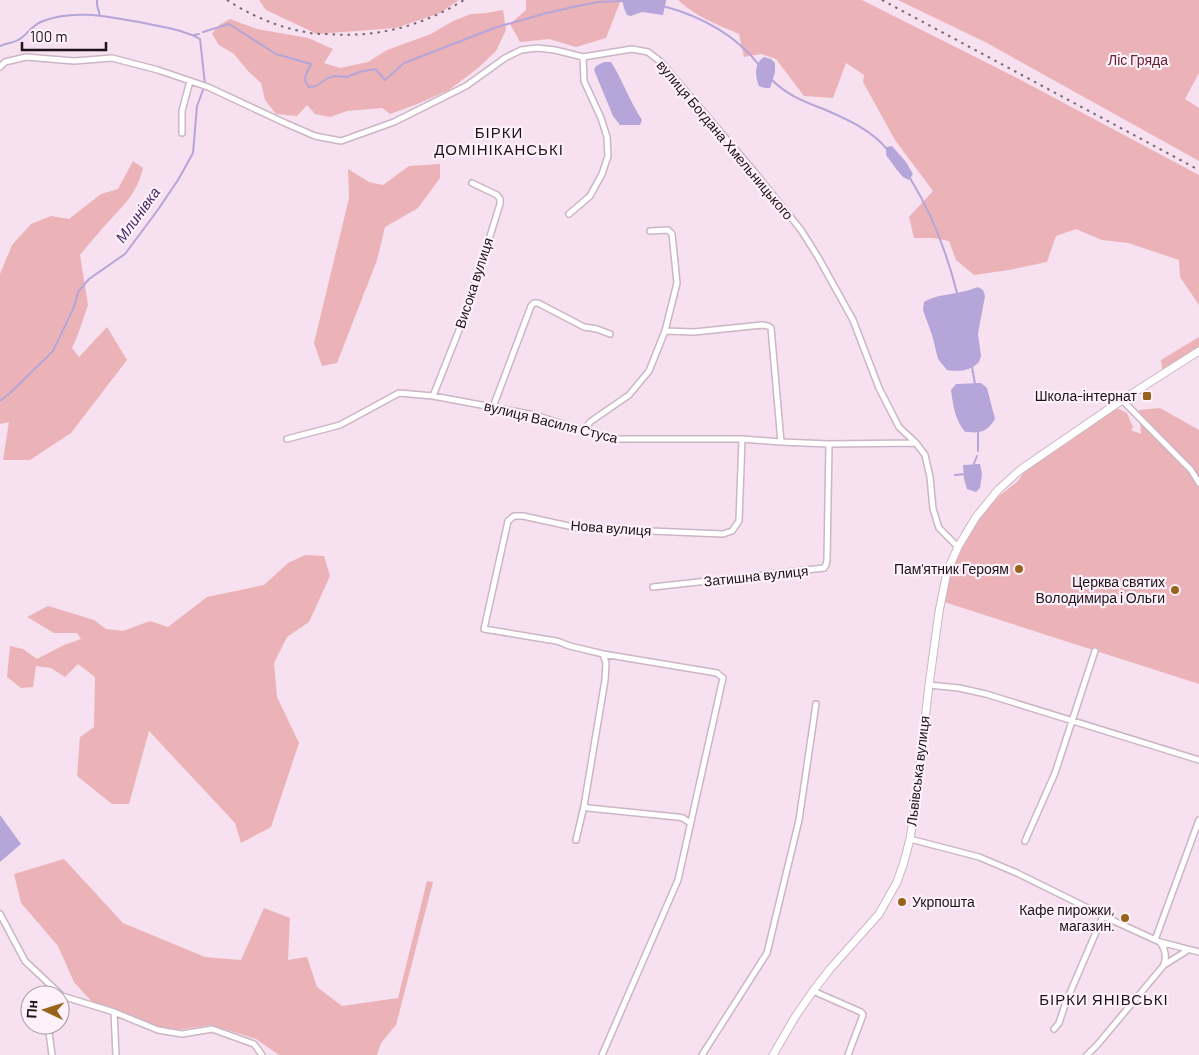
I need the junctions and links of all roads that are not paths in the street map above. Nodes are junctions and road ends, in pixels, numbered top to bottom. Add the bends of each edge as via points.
1 (583, 57) junction
2 (0, 67) edge
3 (190, 81) junction
4 (182, 133) dead end
5 (472, 183) dead end
6 (569, 214) dead end
7 (650, 230) dead end
8 (665, 331) junction
9 (610, 334) dead end
10 (1199, 351) edge
11 (433, 396) junction
12 (1122, 400) junction
13 (493, 407) junction
14 (584, 431) junction
15 (742, 439) junction
16 (287, 440) dead end
17 (781, 442) junction
18 (916, 443) junction
19 (829, 444) junction
20 (1199, 483) edge
21 (958, 547) junction
22 (653, 587) dead end
23 (1095, 651) dead end
24 (603, 654) junction
25 (929, 685) junction
26 (816, 704) dead end
27 (1073, 721) junction
28 (1199, 760) edge
29 (584, 806) junction
30 (1199, 820) edge
31 (690, 823) junction
32 (910, 839) junction
33 (576, 840) dead end
34 (1025, 841) dead end
35 (0, 914) edge
36 (1103, 916) junction
37 (1157, 941) junction
38 (1188, 950) junction
39 (1199, 952) edge
40 (1164, 965) junction
41 (49, 985) edge
42 (813, 991) junction
43 (70, 1000) edge
44 (114, 1012) junction
45 (1054, 1029) dead end
46 (49, 1035) edge
47 (52, 1055) edge
48 (116, 1055) edge
49 (262, 1055) edge
50 (602, 1055) edge
51 (702, 1055) edge
52 (772, 1055) edge
53 (848, 1055) edge
54 (1086, 1055) edge

1 - 3 street, вулиця Богдана Хмельницького via 555,50 521,50 466,86 394,122 341,141 316,136
1 - 6 street via 584,81 602,118 608,156 590,196
1 - 18 street, вулиця Богдана Хмельницького via 632,49 648,52 661,62 801,230 853,320 879,388 899,427
2 - 3 street, вулиця Богдана Хмельницького via 5,62 26,57 74,61 112,58
3 - 4 street via 182,111
5 - 11 street, Висока вулиця via 497,195 500,204 467,310
7 - 8 street via 668,230 672,234 677,283
8 - 14 street via 649,371 629,395 590,422
8 - 17 street via 694,332 762,325 771,328
9 - 13 street via 584,327 534,303
10 - 12 main road, Львівська вулиця
11 - 13 street, вулиця Василя Стуса
11 - 16 street, вулиця Василя Стуса via 399,393 340,425
12 - 20 street via 1191,470
12 - 21 main road, Львівська вулиця via 1020,470 985,505
13 - 14 street, вулиця Василя Стуса via 535,415
14 - 15 street, вулиця Василя Стуса via 616,439
15 - 17 street, вулиця Василя Стуса
15 - 24 street, Нова вулиця via 739,521 732,531 722,534 578,528 523,516 514,516 508,521 484,629 557,640 568,646
17 - 19 street, вулиця Василя Стуса
18 - 19 street, вулиця Василя Стуса
18 - 21 street, вулиця Богдана Хмельницького via 924,455 930,477 933,509 939,528
19 - 22 street, Затишна вулиця via 827,560 824,568
21 - 25 main road, Львівська вулиця via 938,612
23 - 27 street
24 - 29 street via 605,680
24 - 31 street via 717,673 723,678
25 - 27 street via 986,694
25 - 32 main road, Львівська вулиця
26 - 51 street via 799,820 767,953
27 - 28 street
27 - 34 street via 1055,773
29 - 31 street via 677,817
29 - 33 street
30 - 37 street
31 - 50 street via 678,880
32 - 36 street via 979,857
32 - 42 main road, Львівська вулиця via 897,882 879,914
35 - 41 street via 25,962
36 - 37 street
36 - 45 street
37 - 38 street
37 - 40 street via 1165,951
38 - 39 street
38 - 40 street
40 - 54 street
42 - 52 main road, Львівська вулиця
42 - 53 street via 863,1015
43 - 44 street
44 - 48 street
44 - 49 street via 158,1030 182,1034 212,1029 254,1044
46 - 47 street

